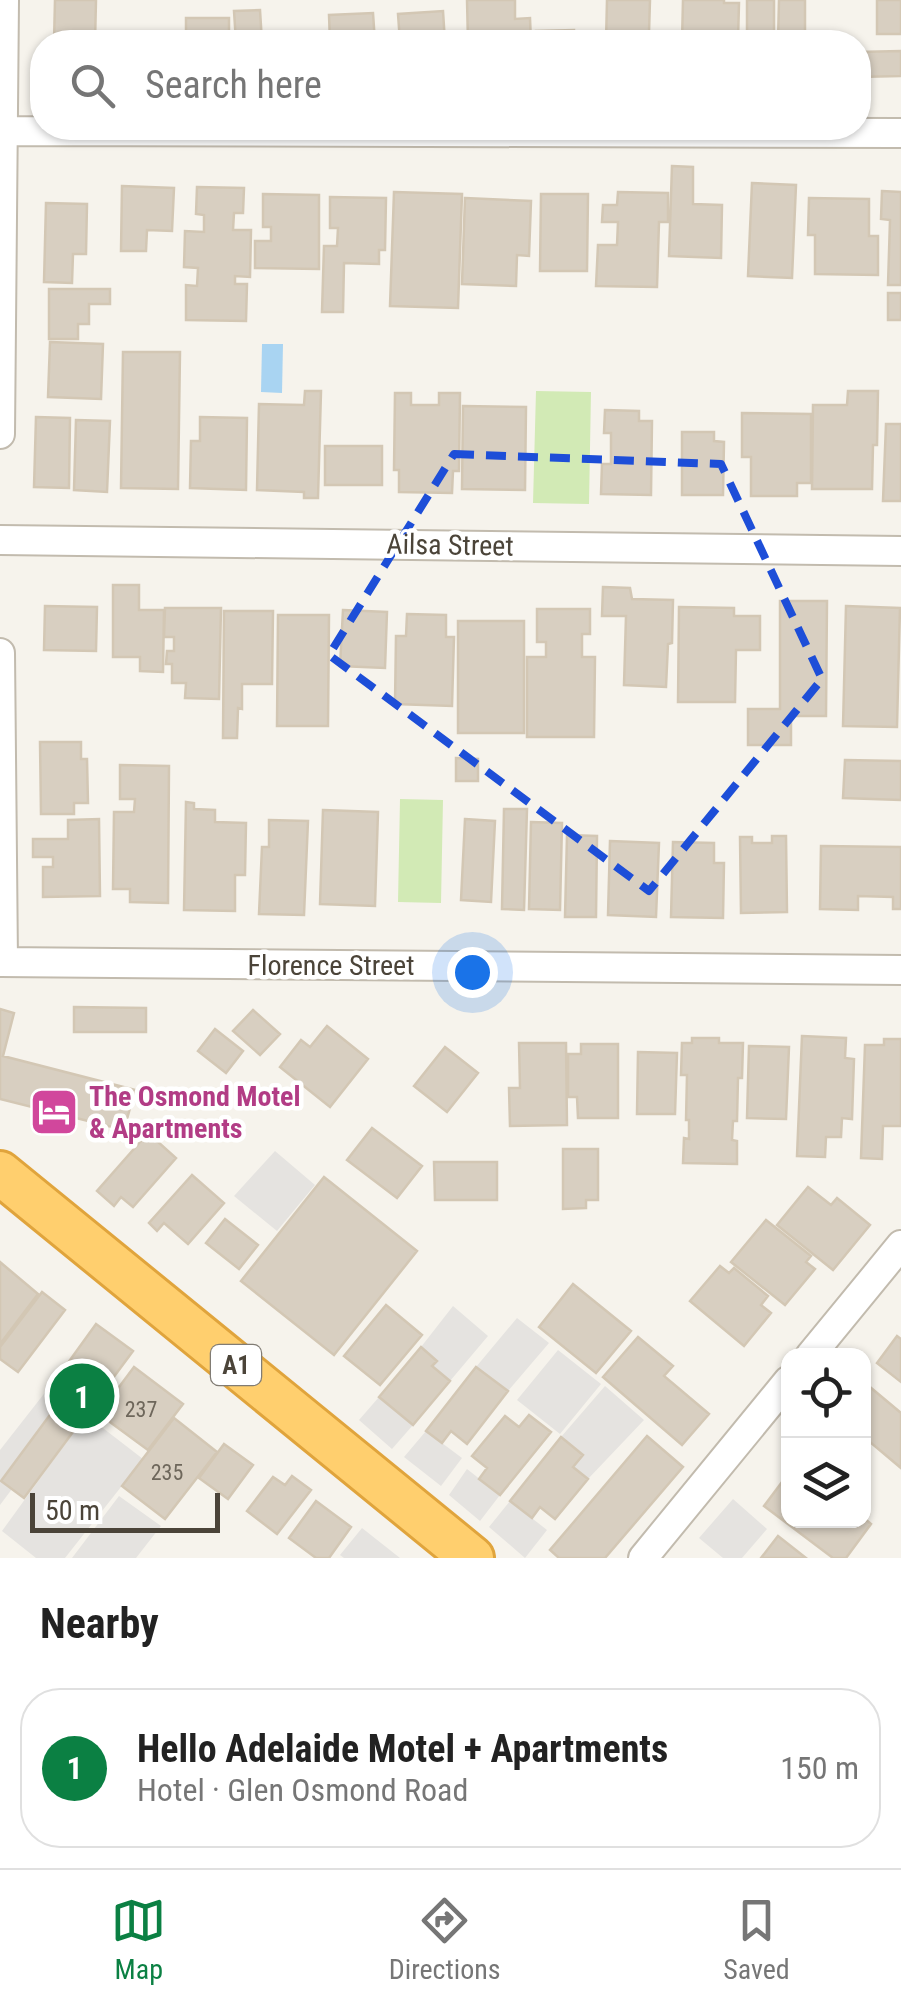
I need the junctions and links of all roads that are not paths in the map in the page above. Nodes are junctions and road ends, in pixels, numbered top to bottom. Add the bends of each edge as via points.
1 (4, 0) edge
2 (2, 131) junction
3 (30, 131) edge
4 (871, 133) edge
5 (901, 133) edge
6 (0, 334) edge
7 (0, 434) edge
8 (0, 540) edge
9 (901, 551) edge
10 (0, 653) edge
11 (1, 962) edge
12 (901, 970) edge
13 (0, 1172) edge
14 (901, 1244) edge
15 (816, 1348) edge
16 (781, 1390) edge
17 (455, 1553) edge
18 (643, 1558) edge

1 - 2 street
2 - 3 street
2 - 6 street
4 - 5 street
6 - 7 street
8 - 9 street, Ailsa Street
10 - 11 street
11 - 12 street, Florence Street
13 - 17 highway, A1
14 - 15 street
16 - 18 street

